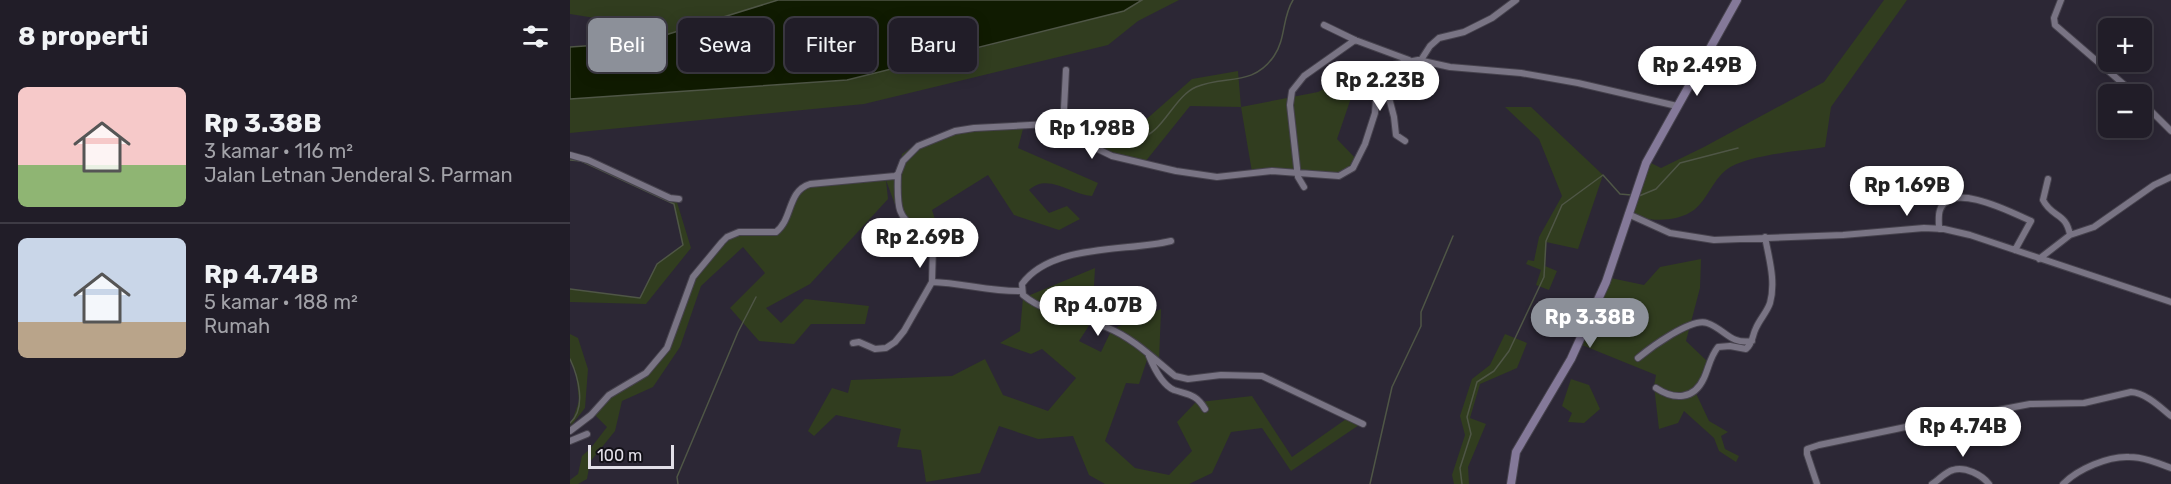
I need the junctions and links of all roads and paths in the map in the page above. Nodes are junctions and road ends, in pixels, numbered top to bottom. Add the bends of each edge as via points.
1 (1516, 0) edge
2 (1737, 0) edge
3 (2061, 0) edge
4 (1324, 24) dead end
5 (1354, 40) junction
6 (1422, 60) junction
7 (1412, 61) junction
8 (1388, 66) junction
9 (1066, 70) dead end
10 (2123, 84) edge
11 (1677, 106) junction
12 (2152, 112) edge
13 (1063, 128) junction
14 (2171, 130) edge
15 (1405, 141) dead end
16 (570, 155) edge
17 (1298, 172) junction
18 (898, 174) junction
19 (2048, 179) dead end
20 (2170, 179) edge
21 (1304, 187) dead end
22 (679, 200) dead end
23 (1628, 214) junction
24 (1939, 229) junction
25 (2070, 235) junction
26 (1765, 237) junction
27 (1171, 241) dead end
28 (2015, 250) junction
29 (2039, 259) junction
30 (932, 282) junction
31 (1022, 291) junction
32 (2171, 302) edge
33 (1752, 341) junction
34 (853, 343) dead end
35 (1147, 353) junction
36 (1638, 358) dead end
37 (1656, 388) dead end
38 (1205, 409) dead end
39 (2171, 416) edge
40 (1363, 424) dead end
41 (570, 431) edge
42 (586, 434) dead end
43 (570, 441) edge
44 (2171, 468) edge
45 (1511, 484) edge
46 (1816, 484) edge
47 (1932, 484) edge
48 (1989, 484) edge
49 (2063, 484) edge

1 - 6 street via 1464,32 1439,38
2 - 11 street
3 - 10 street via 2055,25
4 - 5 street
5 - 7 street
5 - 17 street via 1304,76 1292,91 1290,105
6 - 7 street
6 - 11 street via 1578,83
7 - 8 street
8 - 15 street via 1386,86 1396,135
8 - 17 street via 1379,79 1371,130 1353,168 1339,176
9 - 13 street
11 - 23 street via 1646,163
12 - 14 street
13 - 17 street via 1112,156 1176,171 1217,177
13 - 18 street via 1049,124 955,131 918,146 903,161
16 - 22 street
17 - 21 street
18 - 30 street via 897,198 903,220 933,245
18 - 41 street via 805,186 796,193 788,216 776,232 739,232 728,237 693,276 661,357 639,378 609,394
19 - 25 street via 2043,200 2066,221
20 - 25 street via 2154,185 2094,227
23 - 26 street via 1656,229 1682,236 1714,240
23 - 45 street via 1606,282 1582,336 1516,452
24 - 26 street
24 - 28 street
24 - 28 street via 1940,209 1948,200 1982,200 2031,221
25 - 29 street
26 - 33 street via 1773,286
27 - 31 street via 1147,247 1078,252 1036,270 1022,284
28 - 29 street
29 - 32 street
30 - 31 street via 1001,292
30 - 34 street via 895,342 875,349
31 - 35 street via 1043,308 1109,328
33 - 36 street via 1739,342 1700,322 1656,343
33 - 37 street via 1746,349 1718,347 1700,384 1684,396 1668,395
35 - 38 street via 1167,385 1195,395
35 - 40 street via 1183,378 1262,376
39 - 46 street via 2136,392 2084,403 2030,404 1960,414 1808,449
42 - 43 street
44 - 49 street via 2136,458 2117,458 2078,472
47 - 48 street via 1951,470 1959,469 1978,475

